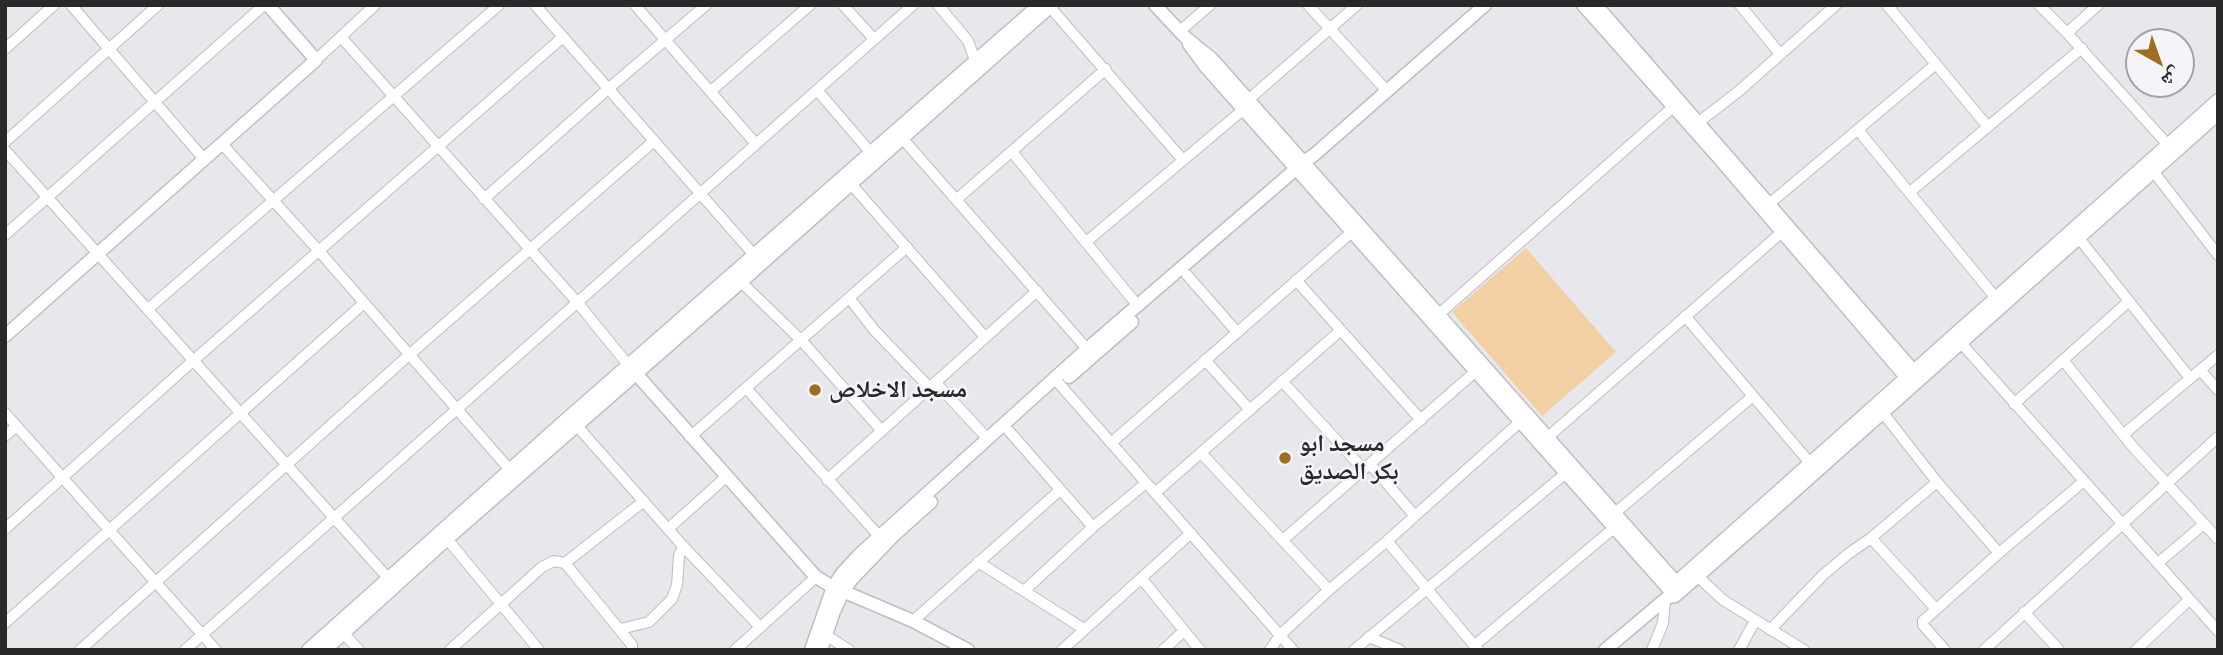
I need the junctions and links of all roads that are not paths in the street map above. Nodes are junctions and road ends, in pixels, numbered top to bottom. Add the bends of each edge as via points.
1 (54, 5) edge
2 (71, 5) edge
3 (158, 5) edge
4 (266, 5) edge
5 (374, 5) edge
6 (499, 5) edge
7 (535, 5) edge
8 (635, 5) edge
9 (706, 5) edge
10 (810, 5) edge
11 (843, 5) edge
12 (913, 5) edge
13 (937, 5) edge
14 (1155, 5) edge
15 (1210, 5) edge
16 (1308, 5) edge
17 (1357, 5) edge
18 (1485, 5) edge
19 (1583, 5) edge
20 (1596, 5) edge
21 (1740, 5) edge
22 (1836, 5) edge
23 (1887, 5) edge
24 (2039, 5) edge
25 (2098, 5) edge
26 (1042, 9) edge
27 (1330, 29) junction
28 (2067, 33) junction
29 (1183, 34) junction
30 (341, 37) junction
31 (563, 37) junction
32 (666, 39) junction
33 (874, 39) junction
34 (2082, 48) junction
35 (5, 49) edge
36 (108, 49) junction
37 (1780, 54) junction
38 (316, 60) junction
39 (975, 60) junction
40 (1936, 64) junction
41 (1106, 69) junction
42 (608, 89) junction
43 (817, 90) junction
44 (711, 91) junction
45 (1387, 91) junction
46 (394, 96) junction
47 (2218, 100) edge
48 (155, 102) junction
49 (1246, 104) junction
50 (1672, 108) junction
51 (2218, 114) edge
52 (911, 124) junction
53 (1695, 125) junction
54 (1987, 127) junction
55 (1857, 130) junction
56 (902, 138) junction
57 (654, 141) junction
58 (5, 142) edge
59 (222, 144) junction
60 (756, 144) junction
61 (2168, 145) junction
62 (438, 146) junction
63 (5, 150) edge
64 (1012, 152) junction
65 (871, 153) junction
66 (204, 159) junction
67 (1182, 159) junction
68 (1305, 165) junction
69 (2153, 171) junction
70 (851, 184) junction
71 (1910, 192) junction
72 (700, 194) junction
73 (48, 198) junction
74 (484, 199) junction
75 (957, 200) junction
76 (273, 201) junction
77 (1769, 204) junction
78 (1353, 231) junction
79 (1782, 232) junction
80 (5, 235) edge
81 (2078, 237) junction
82 (1086, 242) junction
83 (907, 247) junction
84 (530, 250) junction
85 (319, 251) junction
86 (99, 253) junction
87 (2218, 255) edge
88 (755, 256) junction
89 (1187, 275) junction
90 (1296, 279) junction
91 (741, 282) junction
92 (1037, 291) junction
93 (1995, 297) junction
94 (850, 299) junction
95 (577, 302) junction
96 (2128, 302) junction
97 (364, 303) junction
98 (1138, 306) junction
99 (148, 309) junction
100 (1439, 314) junction
101 (1685, 316) junction
102 (1340, 330) junction
103 (1237, 332) junction
104 (5, 336) edge
105 (985, 337) junction
106 (801, 340) junction
107 (1961, 343) junction
108 (1087, 349) junction
109 (409, 355) junction
110 (2218, 355) edge
111 (194, 360) junction
112 (1205, 360) junction
113 (2063, 360) junction
114 (633, 370) junction
115 (2200, 370) junction
116 (1476, 371) junction
117 (2190, 377) junction
118 (1914, 378) junction
119 (1058, 381) junction
120 (1282, 381) junction
121 (933, 385) junction
122 (746, 388) junction
123 (2218, 390) edge
124 (1753, 396) junction
125 (2014, 404) junction
126 (1250, 410) junction
127 (457, 411) junction
128 (5, 413) edge
129 (240, 413) junction
130 (1883, 413) junction
131 (1421, 420) junction
132 (1521, 421) junction
133 (17, 426) junction
134 (577, 426) junction
135 (882, 431) junction
136 (1009, 431) junction
137 (2124, 434) junction
138 (5, 436) edge
139 (690, 437) junction
140 (1548, 437) junction
141 (2218, 437) edge
142 (988, 439) junction
143 (1111, 443) junction
144 (1202, 454) junction
145 (1810, 463) junction
146 (287, 465) junction
147 (1366, 467) junction
148 (510, 470) junction
149 (1566, 473) junction
150 (63, 477) junction
151 (726, 477) junction
152 (827, 480) junction
153 (2084, 481) junction
154 (1937, 482) junction
155 (1146, 483) junction
156 (2166, 484) junction
157 (1060, 490) junction
158 (1156, 494) junction
159 (644, 501) junction
160 (1415, 516) junction
161 (335, 519) junction
162 (1615, 520) junction
163 (2122, 524) junction
164 (2203, 524) junction
165 (1093, 527) junction
166 (668, 528) junction
167 (5, 529) edge
168 (110, 531) junction
169 (1191, 533) junction
170 (879, 536) junction
171 (1871, 538) junction
172 (447, 539) junction
173 (1284, 539) junction
174 (2218, 539) edge
175 (1387, 541) junction
176 (683, 546) junction
177 (1999, 553) junction
178 (978, 562) junction
179 (565, 563) junction
180 (2158, 564) junction
181 (1694, 573) junction
182 (816, 577) junction
183 (388, 578) junction
184 (1141, 578) junction
185 (155, 583) junction
186 (838, 589) junction
187 (1426, 589) junction
188 (1329, 590) junction
189 (1024, 591) junction
190 (1672, 592) junction
191 (2189, 600) junction
192 (501, 605) junction
193 (1936, 609) junction
194 (2024, 612) junction
195 (913, 621) junction
196 (1755, 621) junction
197 (5, 623) edge
198 (760, 628) junction
199 (620, 629) junction
200 (1084, 629) junction
201 (1770, 630) junction
202 (1184, 631) junction
203 (2218, 631) edge
204 (821, 632) junction
205 (344, 634) junction
206 (201, 635) junction
207 (1280, 635) junction
208 (1369, 637) junction
209 (1477, 648) edge
210 (2142, 648) edge
211 (80, 650) edge
212 (185, 650) edge
213 (216, 650) edge
214 (308, 650) edge
215 (325, 650) edge
216 (359, 650) edge
217 (450, 650) edge
218 (539, 650) edge
219 (632, 650) edge
220 (735, 650) edge
221 (811, 650) edge
222 (821, 650) edge
223 (849, 650) edge
224 (968, 650) edge
225 (1062, 650) edge
226 (1163, 650) edge
227 (1200, 650) edge
228 (1270, 650) edge
229 (1293, 650) edge
230 (1354, 650) edge
231 (1400, 650) edge
232 (1605, 650) edge
233 (1652, 650) edge
234 (1739, 650) edge
235 (1804, 650) edge
236 (1945, 650) edge
237 (1984, 650) edge
238 (2059, 650) edge

1 - 35 street
2 - 36 street
3 - 36 street
4 - 38 street
4 - 48 street
5 - 30 street
6 - 46 street
7 - 31 street
8 - 32 street
9 - 32 street
10 - 44 street
11 - 33 street
12 - 33 street
13 - 39 street via 968,41
14 - 29 street
15 - 29 street
16 - 27 street
17 - 27 street
18 - 45 street
19 - 50 street
20 - 53 street
21 - 37 street
22 - 37 street
23 - 40 street
24 - 28 street
25 - 28 street
26 - 39 street
26 - 41 street
26 - 52 street
27 - 45 street
27 - 49 street
28 - 34 street
29 - 49 street via 1212,59
30 - 38 street
30 - 46 street
31 - 42 street
31 - 62 street
32 - 42 street
32 - 44 street
33 - 43 street
34 - 54 street
34 - 61 street
36 - 48 street
36 - 58 street
37 - 53 street
38 - 59 street
39 - 52 street
40 - 54 street
40 - 55 street
41 - 64 street
41 - 67 street
42 - 57 street
42 - 74 street
43 - 60 street
43 - 65 street
44 - 60 street
45 - 68 street
46 - 62 street
46 - 76 street
47 - 61 street
48 - 66 street
48 - 73 street
49 - 67 street
49 - 68 street
50 - 53 street
50 - 100 street
51 - 69 street
52 - 56 street
52 - 65 street
53 - 77 street
53 - 79 street
54 - 71 street
55 - 71 street
55 - 77 street
56 - 70 street
56 - 75 street
57 - 72 street
57 - 84 street
59 - 66 street
59 - 76 street
60 - 72 street
61 - 93 street
62 - 74 street
62 - 85 street
63 - 73 street
64 - 75 street
64 - 82 street
65 - 88 street
66 - 86 street
67 - 82 street
68 - 78 street
68 - 89 street
68 - 98 street
68 - 100 street
69 - 81 street
69 - 87 street
70 - 83 street
70 - 91 street
71 - 93 street
72 - 88 street
72 - 95 street
73 - 80 street
73 - 86 street
74 - 84 street
75 - 92 street
76 - 85 street
76 - 99 street
77 - 118 street
78 - 90 street
78 - 116 street
79 - 101 street
79 - 118 street
81 - 96 street
81 - 107 street
82 - 98 street
83 - 94 street
83 - 105 street
84 - 95 street
84 - 109 street
85 - 97 street
85 - 111 street
86 - 99 street
86 - 104 street
88 - 114 street
89 - 103 street
89 - 119 street
90 - 102 street
90 - 103 street
91 - 106 street
91 - 114 street
92 - 105 street
92 - 108 street
93 - 118 street
94 - 106 street
94 - 121 street via 875,331
95 - 114 street
95 - 127 street
96 - 113 street
96 - 117 street
97 - 109 street
97 - 129 street
98 - 108 street
99 - 111 street
100 - 140 street
101 - 124 street
101 - 140 street
102 - 120 street
102 - 131 street
103 - 112 street
105 - 121 street
106 - 122 street
106 - 135 street
107 - 118 street
107 - 125 street
108 - 119 street
109 - 127 street
109 - 146 street
110 - 115 street
111 - 129 street
111 - 150 street
112 - 126 street
112 - 143 street
113 - 125 street
113 - 137 street
114 - 134 street
114 - 139 street
114 - 148 street
115 - 117 street
115 - 123 street
116 - 131 street
116 - 132 street
117 - 137 street
118 - 130 street
118 - 145 street
119 - 136 street
119 - 142 street
119 - 143 street
120 - 126 street
120 - 147 street
121 - 135 street
121 - 142 street
122 - 139 street
122 - 152 street
124 - 145 street
124 - 162 street
125 - 153 street
126 - 144 street
127 - 148 street
127 - 161 street
128 - 133 street
129 - 146 street
129 - 168 street
130 - 154 street
130 - 181 street
131 - 147 street
132 - 149 street
132 - 160 street
133 - 138 street
133 - 150 street
134 - 159 street
134 - 172 street
135 - 152 street
136 - 157 street
136 - 186 street
137 - 156 street
139 - 151 street
140 - 162 street
141 - 156 street
142 - 170 street
143 - 155 street
144 - 158 street
144 - 173 street
145 - 181 street
146 - 161 street
146 - 185 street
147 - 160 street
147 - 173 street
148 - 183 street
149 - 162 street
149 - 187 street
150 - 167 street
150 - 168 street
151 - 166 street
151 - 182 street
152 - 170 street
153 - 163 street
153 - 177 street
154 - 171 street
154 - 177 street
155 - 158 street
155 - 165 street
156 - 163 street
156 - 164 street
157 - 165 street
157 - 178 street
158 - 169 street
159 - 166 street
159 - 179 street
160 - 175 street
161 - 183 street
161 - 206 street
162 - 190 street
162 - 209 street
163 - 180 street
163 - 194 street
164 - 174 street
164 - 180 street
165 - 189 street
166 - 176 street
168 - 185 street
168 - 197 street
169 - 184 street
169 - 207 street
170 - 186 street via 843,572
171 - 193 street
171 - 201 street via 1823,575
172 - 192 street
172 - 205 street
173 - 188 street
175 - 187 street
175 - 188 street
176 - 198 street
176 - 199 street via 677,585 668,604 649,622
177 - 193 street
178 - 189 street
178 - 195 street
179 - 192 street via 554,561 542,567
179 - 199 street
180 - 191 street
181 - 190 street
181 - 196 street via 1717,596
182 - 186 street
182 - 198 street
183 - 214 street
184 - 200 street
184 - 202 street
185 - 206 street
185 - 211 street
186 - 195 street
186 - 204 street
187 - 208 street
187 - 209 street
188 - 207 street
189 - 200 street
190 - 232 street
190 - 233 street
191 - 203 street
191 - 210 street
192 - 217 street
192 - 218 street
193 - 236 street via 1922,623
194 - 237 street
194 - 238 street
195 - 224 street
196 - 201 street
196 - 234 street
198 - 220 street
199 - 219 street
200 - 225 street
201 - 235 street
202 - 226 street
202 - 227 street
204 - 221 street
204 - 222 street
204 - 223 street
205 - 215 street
205 - 216 street
206 - 212 street
206 - 213 street
207 - 228 street
207 - 229 street
208 - 230 street
208 - 231 street

